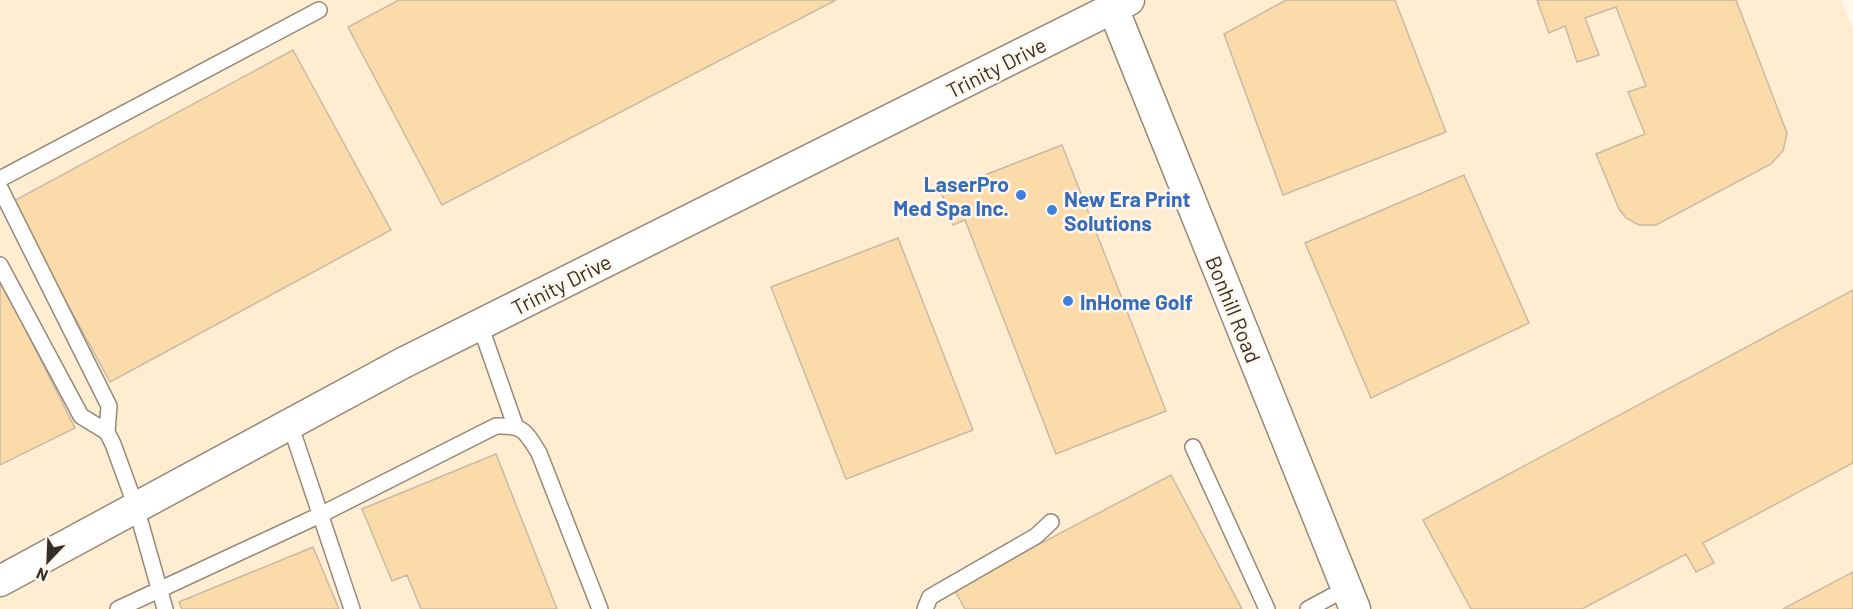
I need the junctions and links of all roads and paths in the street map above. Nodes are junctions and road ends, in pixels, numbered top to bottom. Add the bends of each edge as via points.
1 (1121, 4) edge
2 (319, 10) dead end
3 (0, 179) edge
4 (0, 188) edge
5 (0, 265) edge
6 (480, 325) junction
7 (290, 424) junction
8 (515, 425) junction
9 (107, 432) junction
10 (1192, 447) dead end
11 (136, 507) junction
12 (320, 515) junction
13 (1051, 522) dead end
14 (0, 581) edge
15 (160, 590) junction
16 (1351, 599) edge
17 (118, 609) edge
18 (165, 609) edge
19 (352, 609) edge
20 (600, 609) edge
21 (925, 609) edge
22 (1268, 609) edge
23 (1308, 609) edge

1 - 6 street, Trinity Drive
1 - 16 street, Bonhill Road
2 - 3 lane
4 - 9 lane via 109,406
5 - 9 lane via 81,416
6 - 7 street, Trinity Drive
6 - 8 lane
7 - 11 street, Trinity Drive
7 - 12 lane
8 - 12 lane via 496,426
8 - 20 lane via 525,431 539,453
9 - 11 lane
10 - 22 lane
11 - 14 street, Trinity Drive
11 - 15 lane
12 - 15 lane
12 - 19 lane
13 - 21 lane via 1036,536 930,597
15 - 17 lane
15 - 18 lane
16 - 23 lane

